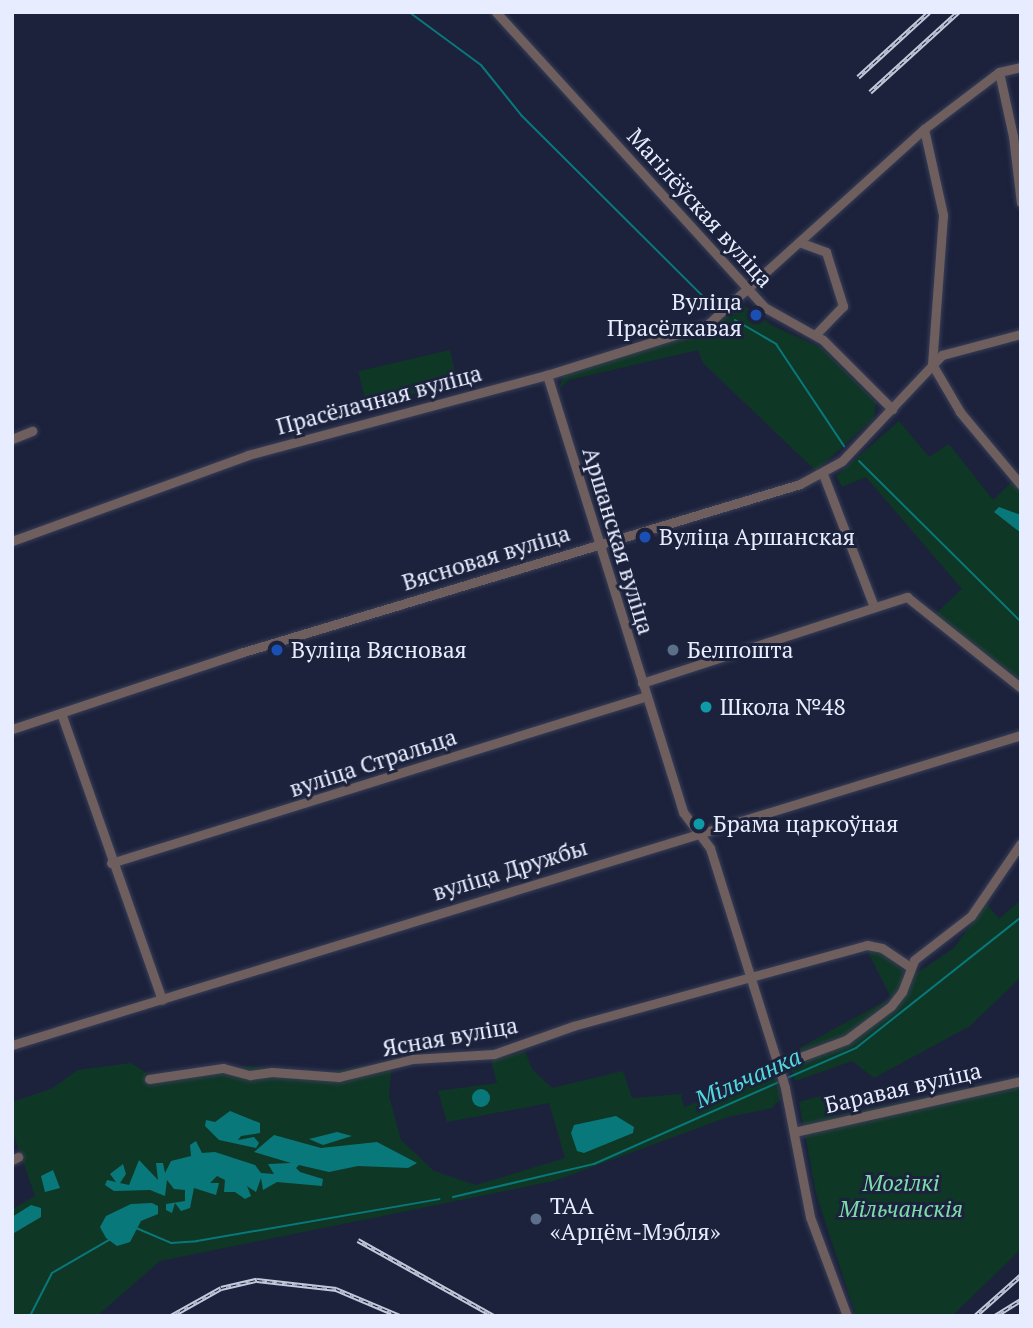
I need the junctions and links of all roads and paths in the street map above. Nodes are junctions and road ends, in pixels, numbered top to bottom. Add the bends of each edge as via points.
1 (496, 12) edge
2 (1021, 67) edge
3 (999, 72) junction
4 (924, 129) junction
5 (1021, 202) edge
6 (799, 242) junction
7 (746, 288) junction
8 (1021, 334) edge
9 (815, 335) junction
10 (932, 365) junction
11 (547, 375) junction
12 (892, 408) junction
13 (32, 431) dead end
14 (12, 439) edge
15 (823, 474) junction
16 (1021, 485) edge
17 (12, 541) edge
18 (598, 544) junction
19 (873, 604) junction
20 (642, 683) junction
21 (1021, 688) edge
22 (647, 696) junction
23 (61, 713) junction
24 (12, 729) edge
25 (1021, 735) edge
26 (698, 832) junction
27 (1021, 843) edge
28 (110, 863) junction
29 (910, 967) junction
30 (751, 979) junction
31 (162, 1000) junction
32 (12, 1045) edge
33 (779, 1068) junction
34 (149, 1079) dead end
35 (1021, 1081) edge
36 (794, 1132) junction
37 (847, 1316) edge

1 - 7 street, Магілёўская вуліца
2 - 3 street
3 - 4 street, Прасёлачная вуліца
3 - 5 street
4 - 6 street, Прасёлачная вуліца
4 - 10 street via 943,215
6 - 7 street, Прасёлачная вуліца
6 - 9 street via 826,252 843,306
7 - 9 street, Магілёўская вуліца via 776,317
7 - 11 street, Прасёлачная вуліца via 707,325
8 - 10 street, Вясновая вуліца via 961,348
9 - 12 street, Магілёўская вуліца
10 - 12 street, Вясновая вуліца
10 - 16 street via 960,412
11 - 17 street, Прасёлачная вуліца via 248,455
11 - 18 street, Аршанская вуліца
12 - 15 street, Вясновая вуліца
13 - 14 street
15 - 18 street, Вясновая вуліца
15 - 19 street
18 - 20 street, Аршанская вуліца
18 - 23 street, Вясновая вуліца
19 - 20 street
19 - 21 street via 907,597
20 - 22 street, Аршанская вуліца
22 - 26 street, Аршанская вуліца via 685,817
22 - 28 street, вуліца Стральца
23 - 24 street, Вясновая вуліца
23 - 28 street
25 - 26 street, вуліца Дружбы
26 - 30 street, Аршанская вуліца via 710,848
26 - 31 street, вуліца Дружбы
27 - 29 street via 971,916
28 - 31 street
29 - 30 street, Ясная вуліца via 889,951 867,945
29 - 33 street via 897,1000 861,1031
30 - 33 street, Аршанская вуліца
30 - 34 street, Ясная вуліца via 573,1026 494,1054 413,1059 339,1077 272,1072 250,1076 223,1068
31 - 32 street, вуліца Дружбы
33 - 36 street, Аршанская вуліца
35 - 36 street, Баравая вуліца
36 - 37 street, Аршанская вуліца via 810,1217

